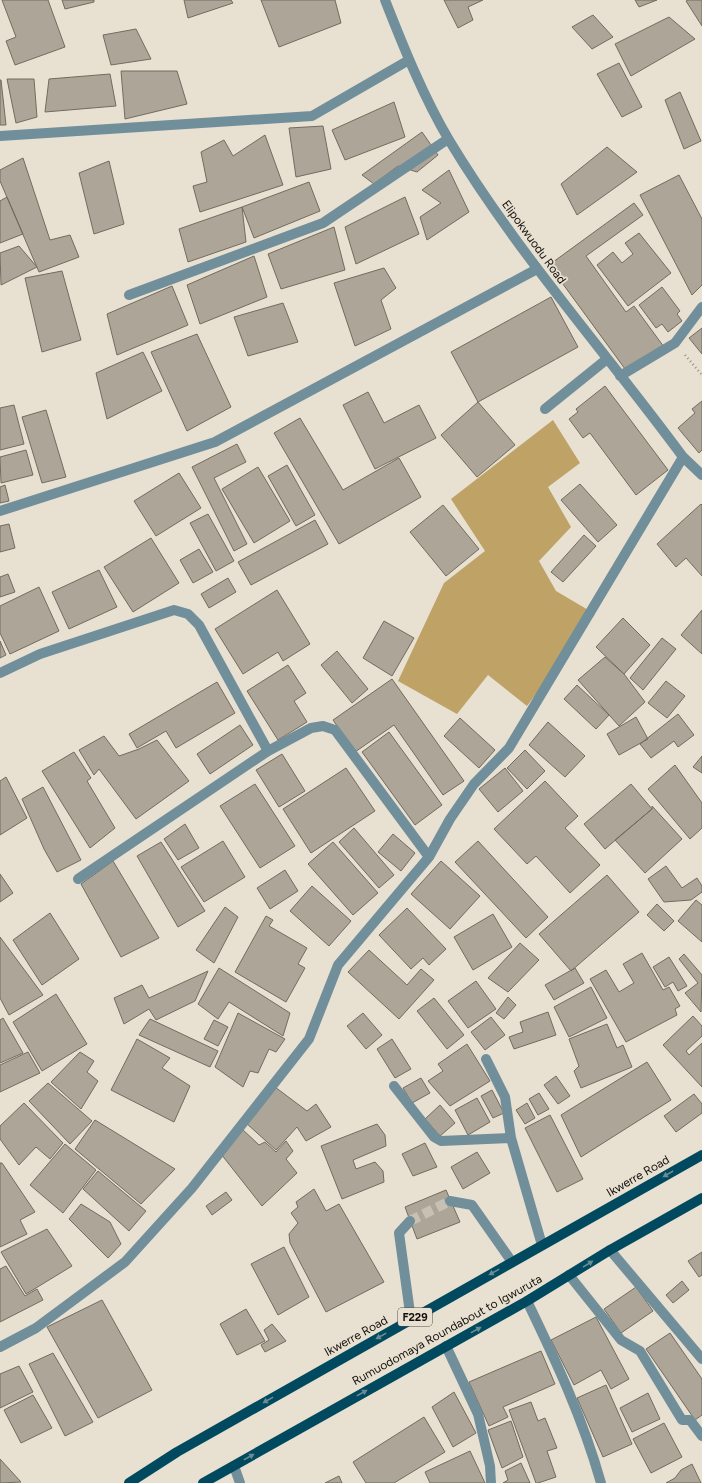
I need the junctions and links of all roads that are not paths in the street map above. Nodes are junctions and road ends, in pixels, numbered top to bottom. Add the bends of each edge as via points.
1 (385, 0) edge
2 (410, 60) junction
3 (0, 136) edge
4 (448, 139) junction
5 (537, 269) junction
6 (129, 295) dead end
7 (702, 307) edge
8 (607, 359) junction
9 (620, 376) junction
10 (546, 409) dead end
11 (683, 457) junction
12 (702, 475) edge
13 (0, 511) edge
14 (0, 673) edge
15 (268, 751) junction
16 (429, 857) junction
17 (78, 879) dead end
18 (486, 1059) dead end
19 (394, 1086) dead end
20 (511, 1138) junction
21 (702, 1155) edge
22 (702, 1198) edge
23 (450, 1201) tunnel mouth
24 (410, 1221) tunnel mouth
25 (542, 1245) junction
26 (610, 1250) junction
27 (512, 1262) junction
28 (569, 1275) junction
29 (527, 1301) junction
30 (410, 1320) junction
31 (446, 1346) junction
32 (0, 1347) edge
33 (702, 1359) edge
34 (702, 1436) edge
35 (234, 1466) junction
36 (129, 1483) edge
37 (203, 1483) edge
38 (240, 1483) edge
39 (491, 1483) edge
40 (601, 1483) edge

1 - 2 street, Elipokwuodu Road
2 - 3 street via 312,116
2 - 4 street, Elipokwuodu Road
4 - 5 street, Elipokwuodu Road via 484,196
4 - 6 street via 322,223
5 - 8 street, Elipokwuodu Road
5 - 13 street via 215,442
7 - 9 street via 675,343
8 - 9 street, Elipokwuodu Road
8 - 10 street
9 - 11 street, Elipokwuodu Road
11 - 12 street, Elipokwuodu Road
11 - 16 street via 509,748 474,784 450,819
14 - 15 street via 40,654 174,610 188,614 199,625
15 - 16 street via 311,728 324,726 335,730
15 - 17 street
16 - 32 street via 338,965 309,1039 192,1188 125,1262 36,1328
18 - 20 street via 505,1097
19 - 20 street via 434,1137 441,1141
20 - 25 street
21 -> 25 main road, Ikwerre Road / F229
22 - 26 main road, Rumuodomaya Roundabout to Igwuruta
23 - 27 street via 472,1204
24 - 30 street via 399,1233
25 - 27 main road, Ikwerre Road / F229
28 -> 26 main road, Rumuodomaya Roundabout to Igwuruta
26 - 33 street
27 -> 30 main road, Ikwerre Road / F229
28 - 29 main road, Rumuodomaya Roundabout to Igwuruta
28 - 34 street via 621,1340 640,1351 682,1420 690,1420
31 -> 29 main road, Rumuodomaya Roundabout to Igwuruta
29 - 40 street via 559,1367 590,1444
30 -> 36 main road, Ikwerre Road / F229 via 177,1452
35 -> 31 main road, Rumuodomaya Roundabout to Igwuruta
31 - 39 street via 478,1414 490,1466
35 - 37 main road, Rumuodomaya Roundabout to Igwuruta
35 - 38 street

